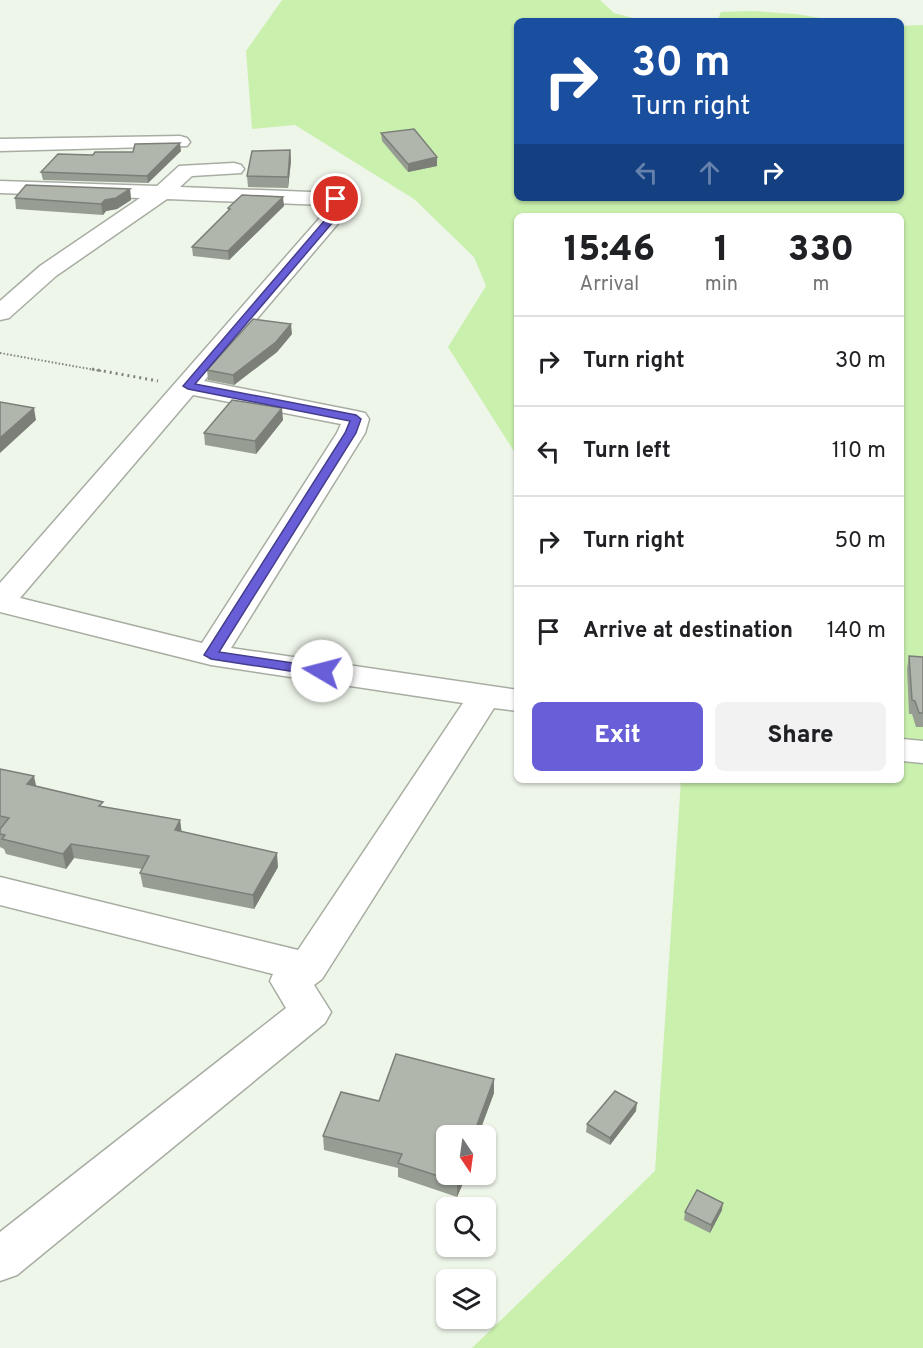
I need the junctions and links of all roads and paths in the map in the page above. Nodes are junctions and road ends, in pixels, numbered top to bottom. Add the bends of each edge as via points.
1 (180, 141) edge
2 (0, 145) edge
3 (234, 169) dead end
4 (0, 187) edge
5 (162, 193) junction
6 (0, 313) edge
7 (0, 353) edge
8 (188, 386) junction
9 (0, 602) edge
10 (211, 655) junction
11 (501, 699) edge
12 (904, 750) edge
13 (923, 752) edge
14 (0, 891) edge
15 (308, 968) junction
16 (0, 1260) edge

1 - 2 street
3 - 5 street via 186,170
4 - 5 street
5 - 6 street via 48,271
5 - 8 street via 336,199 336,213
7 - 8 path
8 - 9 street
8 - 10 street via 356,419 351,433
9 - 10 street
10 - 11 street
11 - 15 street
12 - 13 street
14 - 15 street
15 - 16 street via 290,981 310,1012

